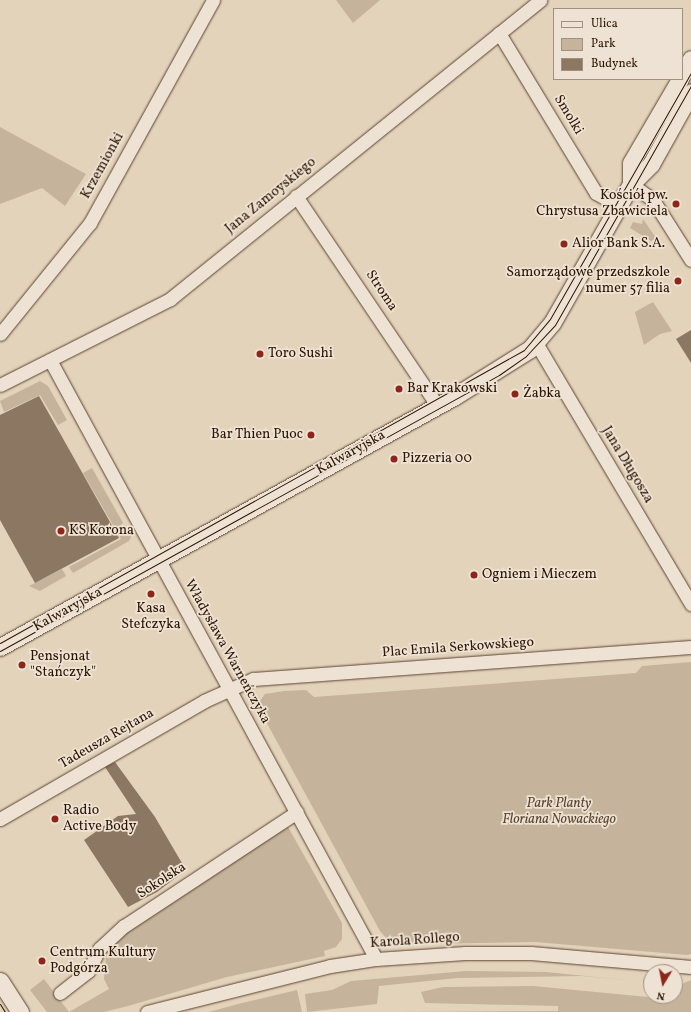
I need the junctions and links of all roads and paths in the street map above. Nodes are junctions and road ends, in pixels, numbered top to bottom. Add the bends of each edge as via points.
1 (213, 0) edge
2 (541, 0) edge
3 (498, 33) junction
4 (691, 59) edge
5 (683, 73) edge
6 (679, 80) edge
7 (691, 92) edge
8 (631, 184) junction
9 (296, 196) junction
10 (619, 206) junction
11 (691, 260) edge
12 (0, 334) edge
13 (536, 343) junction
14 (50, 360) junction
15 (0, 385) edge
16 (437, 405) junction
17 (158, 560) junction
18 (691, 604) edge
19 (0, 647) edge
20 (691, 647) edge
21 (230, 688) junction
22 (297, 812) junction
23 (0, 819) edge
24 (376, 959) junction
25 (691, 967) edge
26 (0, 981) edge
27 (60, 993) dead end
28 (20, 1012) edge
29 (147, 1012) edge

1 - 12 street, Krzemionki via 90,222
2 - 3 street, Jana Zamoyskiego
3 - 9 street, Jana Zamoyskiego
3 - 10 street, Smolki via 596,193
4 - 5 street
6 - 8 street, Kalwaryjska via 632,163
7 - 8 street, Kalwaryjska via 651,164
8 - 10 street, Kalwaryjska
8 - 11 street via 653,200
9 - 14 street, Jana Zamoyskiego via 170,299
9 - 16 street, Stroma
10 - 13 street, Kalwaryjska via 552,323
13 - 16 street, Kalwaryjska via 510,364
13 - 18 street, Jana Długosza
14 - 15 street, Jana Zamoyskiego
14 - 17 street, Władysława Warneńczyka
16 - 17 street, Kalwaryjska
17 - 19 street, Kalwaryjska
17 - 21 street, Władysława Warneńczyka
20 - 21 street, Plac Emila Serkowskiego via 253,679
21 - 22 street, Władysława Warneńczyka
21 - 23 street, Tadeusza Rejtana
22 - 24 street, Władysława Warneńczyka
22 - 27 street, Sokolska via 124,926 99,949 88,971
24 - 25 street, Karola Rollego via 465,953 531,953
24 - 29 street, Karola Rollego via 330,966
26 - 28 street

